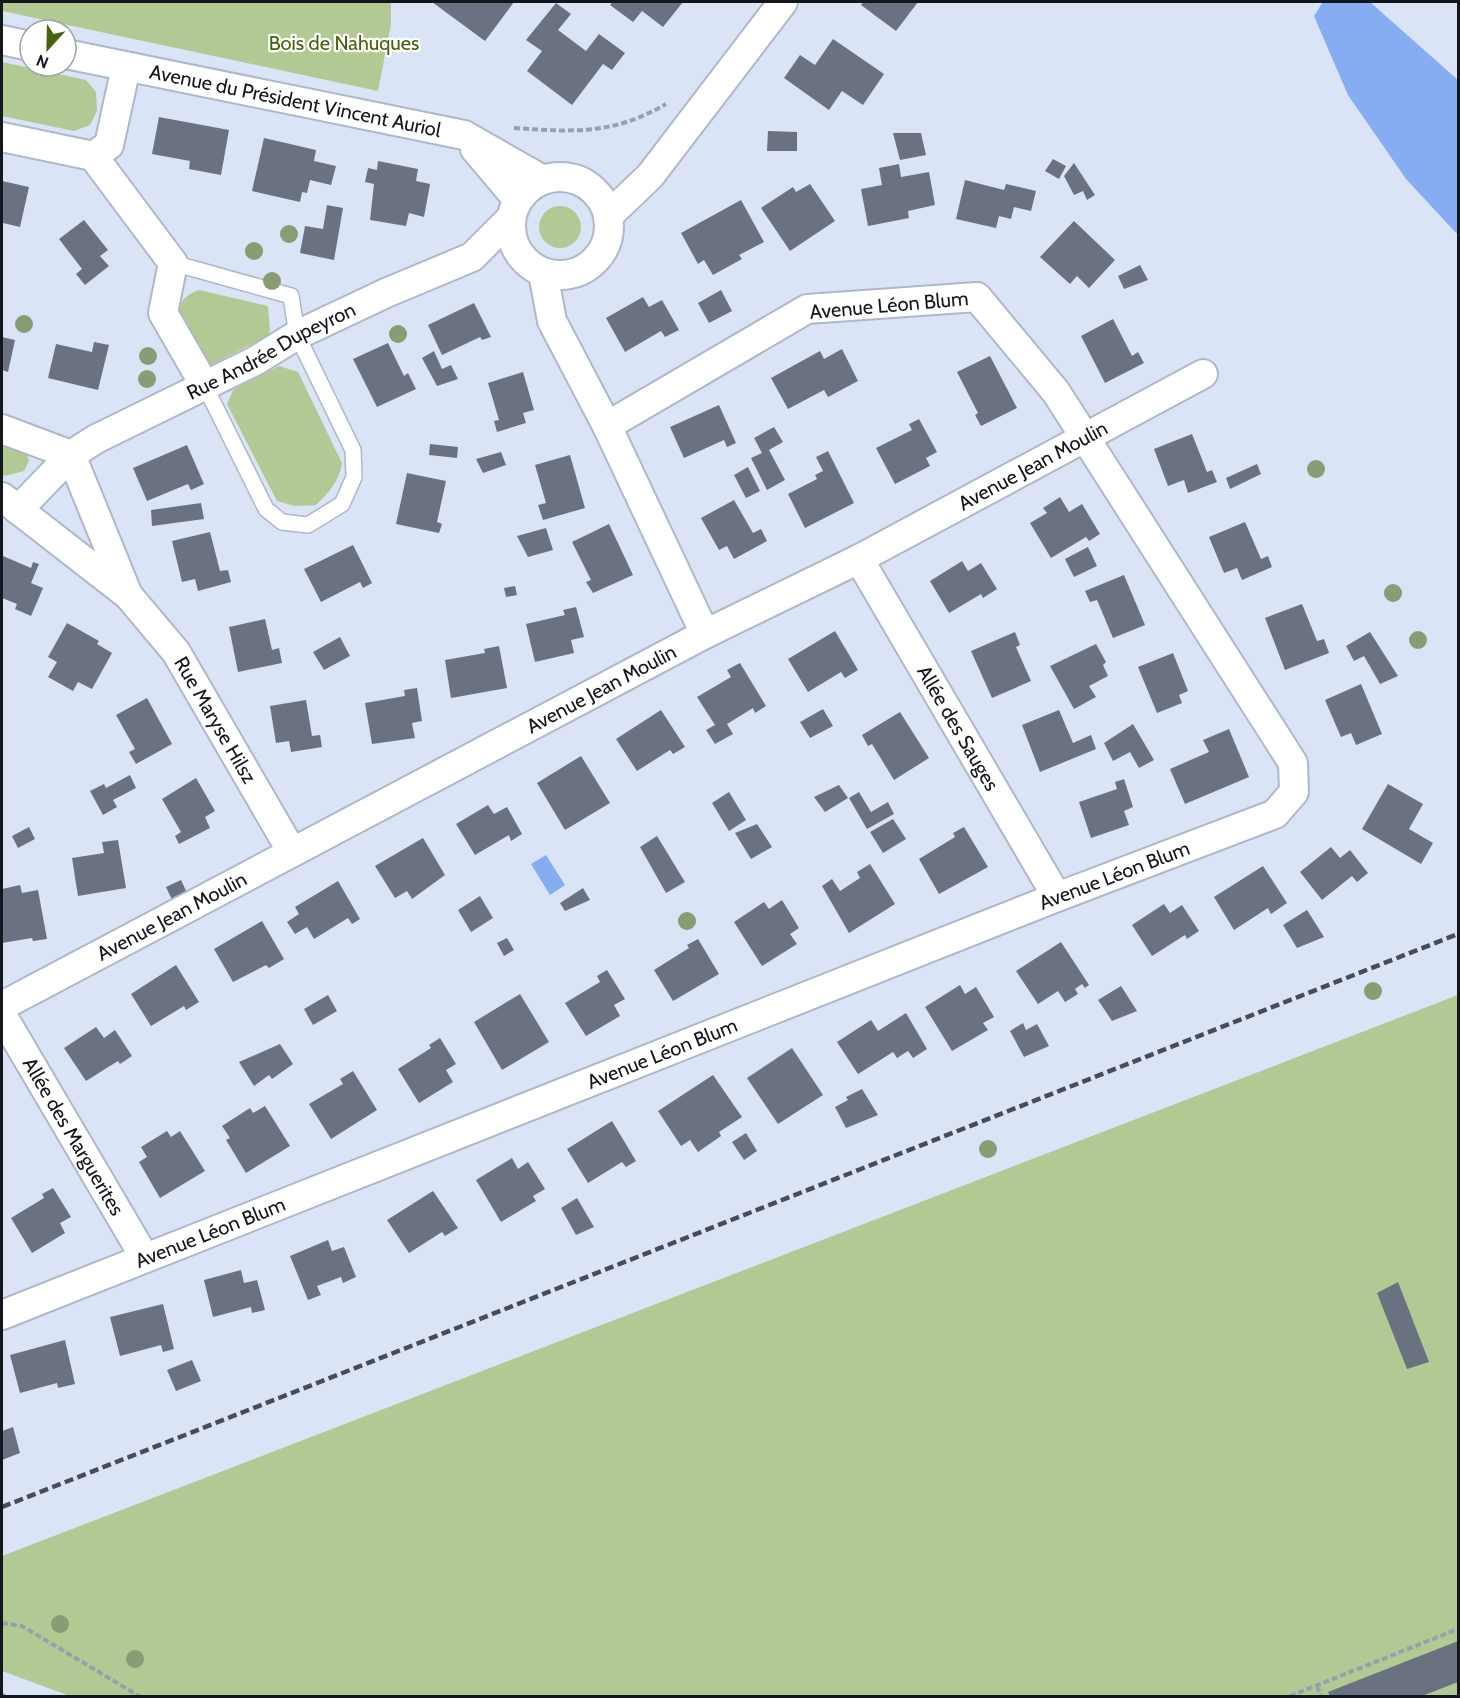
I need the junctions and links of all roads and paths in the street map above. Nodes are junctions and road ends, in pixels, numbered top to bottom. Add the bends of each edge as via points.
1 (783, 2) edge
2 (2, 40) edge
3 (18, 43) edge
4 (78, 57) edge
5 (126, 67) junction
6 (668, 103) dead end
7 (509, 128) dead end
8 (464, 135) junction
9 (2, 137) edge
10 (93, 156) junction
11 (650, 176) junction
12 (543, 180) junction
13 (585, 184) junction
14 (514, 209) junction
15 (608, 216) junction
16 (472, 256) junction
17 (173, 263) junction
18 (532, 265) junction
19 (584, 269) junction
20 (552, 321) junction
21 (297, 335) junction
22 (1203, 374) dead end
23 (205, 386) junction
24 (607, 426) junction
25 (2, 429) edge
26 (1086, 439) junction
27 (71, 455) junction
28 (10, 504) edge
29 (860, 559) junction
30 (128, 595) junction
31 (705, 634) junction
32 (292, 852) junction
33 (1057, 897) junction
34 (2, 1006) edge
35 (2, 1015) edge
36 (145, 1258) junction
37 (2, 1315) edge
38 (2, 1623) edge
39 (1458, 1629) edge
40 (1317, 1686) junction
41 (139, 1696) edge
42 (1290, 1696) edge
43 (1321, 1696) edge

1 - 11 street
2 - 3 street
4 - 5 street, Avenue du Président Vincent Auriol
5 - 8 street, Avenue du Président Vincent Auriol
5 - 10 street, Avenue du Président Vincent Auriol via 108,145
6 - 7 path via 639,120 603,129
8 - 12 street, Avenue du Président Vincent Auriol
8 - 14 street, Avenue du Président Vincent Auriol
9 - 10 street
10 - 17 street
11 - 13 street
11 - 15 street
12 - 13 street via 572,178
12 - 14 street via 529,188
13 - 15 street via 595,192
14 - 16 street, Rue Andrée Dupeyron
14 - 18 street via 510,232
15 - 19 street via 609,232 604,246
16 - 18 street, Rue Andrée Dupeyron
16 - 21 street, Rue Andrée Dupeyron
17 - 21 lane via 291,296
17 - 23 street via 163,313
18 - 19 street via 557,275
18 - 20 street
19 - 20 street
20 - 24 street
21 - 23 street, Rue Andrée Dupeyron
21 - 23 lane via 353,450 354,477 342,504 308,525 282,522 266,509
22 - 26 street, Avenue Jean Moulin
23 - 27 street, Rue Andrée Dupeyron
24 - 26 street, Avenue Léon Blum via 807,309 977,297 1056,392
24 - 31 street
25 - 27 street
26 - 29 street, Avenue Jean Moulin
26 - 33 street, Avenue Léon Blum via 1293,763 1294,792 1275,814
27 - 28 street, Rue Andrée Dupeyron
27 - 30 street, Rue Maryse Hilsz
28 - 30 street, Rue Maryse Hilsz
29 - 31 street, Avenue Jean Moulin
29 - 33 street, Allée des Sauges
30 - 32 street, Rue Maryse Hilsz via 176,652
31 - 32 street, Avenue Jean Moulin
32 - 34 street, Avenue Jean Moulin
33 - 36 street, Avenue Léon Blum
35 - 36 street, Allée des Marguerites
36 - 37 street, Avenue Léon Blum
38 - 41 path via 22,1626
39 - 40 path
40 - 42 path
40 - 43 path

